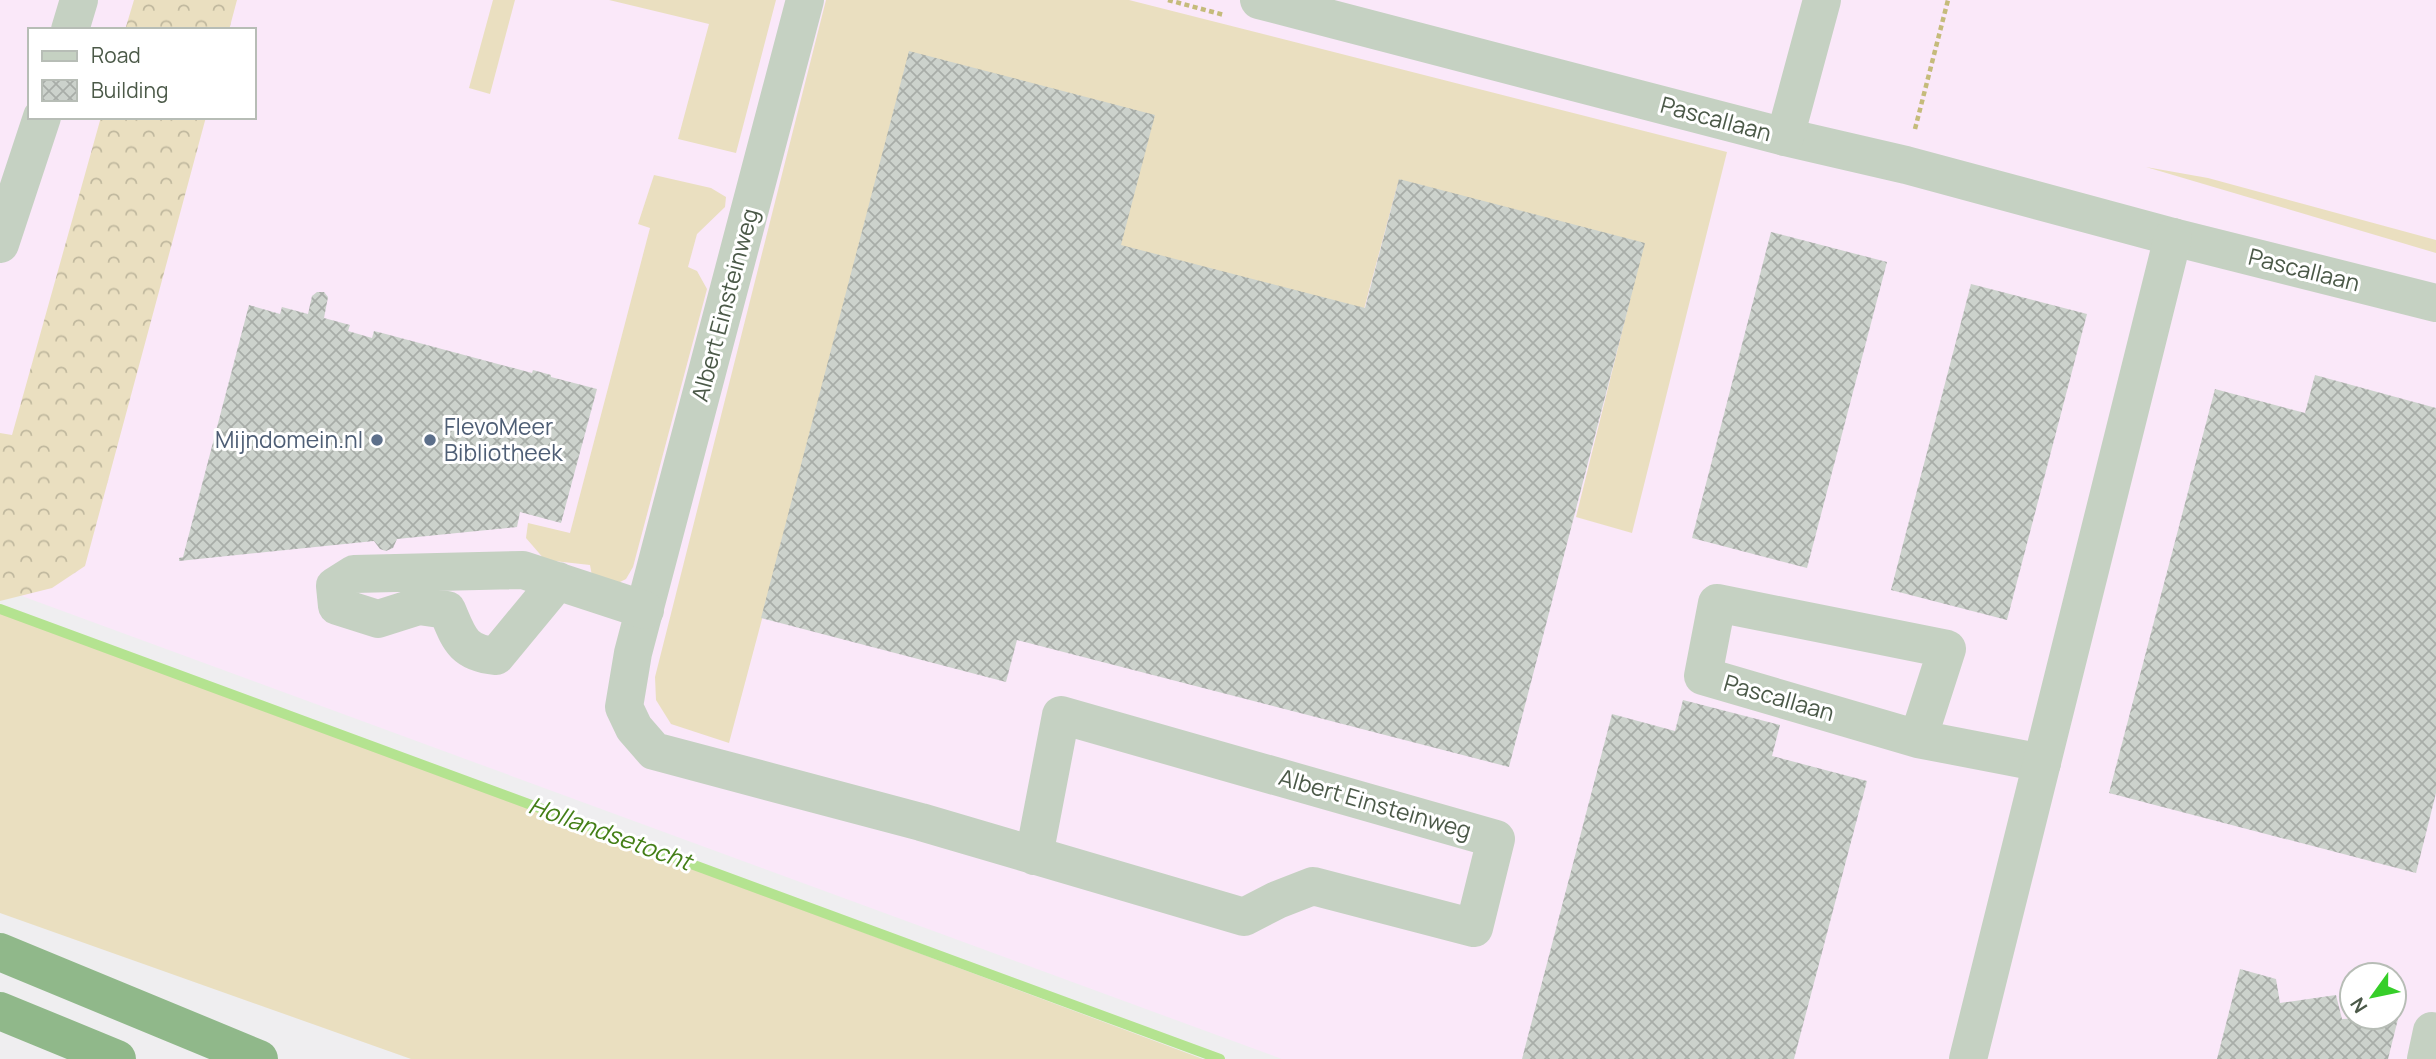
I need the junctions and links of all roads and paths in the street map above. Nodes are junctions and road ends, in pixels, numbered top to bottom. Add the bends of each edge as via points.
1 (79, 0) edge
2 (805, 0) edge
3 (1822, 0) edge
4 (1948, 0) edge
5 (1272, 2) edge
6 (71, 28) edge
7 (41, 119) edge
8 (1785, 137) junction
9 (1906, 165) junction
10 (2173, 237) junction
11 (0, 244) edge
12 (2436, 303) edge
13 (558, 581) junction
14 (645, 610) junction
15 (1918, 739) junction
16 (2042, 763) junction
17 (1034, 856) junction
18 (0, 952) edge
19 (0, 1011) edge
20 (117, 1059) edge
21 (259, 1059) edge
22 (1968, 1059) edge

1 - 6 street
2 - 14 street, Albert Einsteinweg
3 - 8 street
4 - 9 path
5 - 8 street, Pascallaan
7 - 11 street
8 - 9 street, Pascallaan
9 - 10 street, Pascallaan
10 - 12 street, Pascallaan
10 - 16 street
13 - 13 street via 523,570 422,571 354,574 335,586 337,606 378,619 419,606 447,610 458,638 476,654 496,656
13 - 14 street
14 - 17 street, Albert Einsteinweg via 624,707 634,728 654,751
15 - 15 street, Pascallaan via 1703,676 1717,603 1947,649
15 - 16 street, Pascallaan
16 - 22 street
17 - 17 street, Albert Einsteinweg via 1244,917 1313,886 1474,928 1496,839 1061,715
18 - 21 highway
19 - 20 highway

